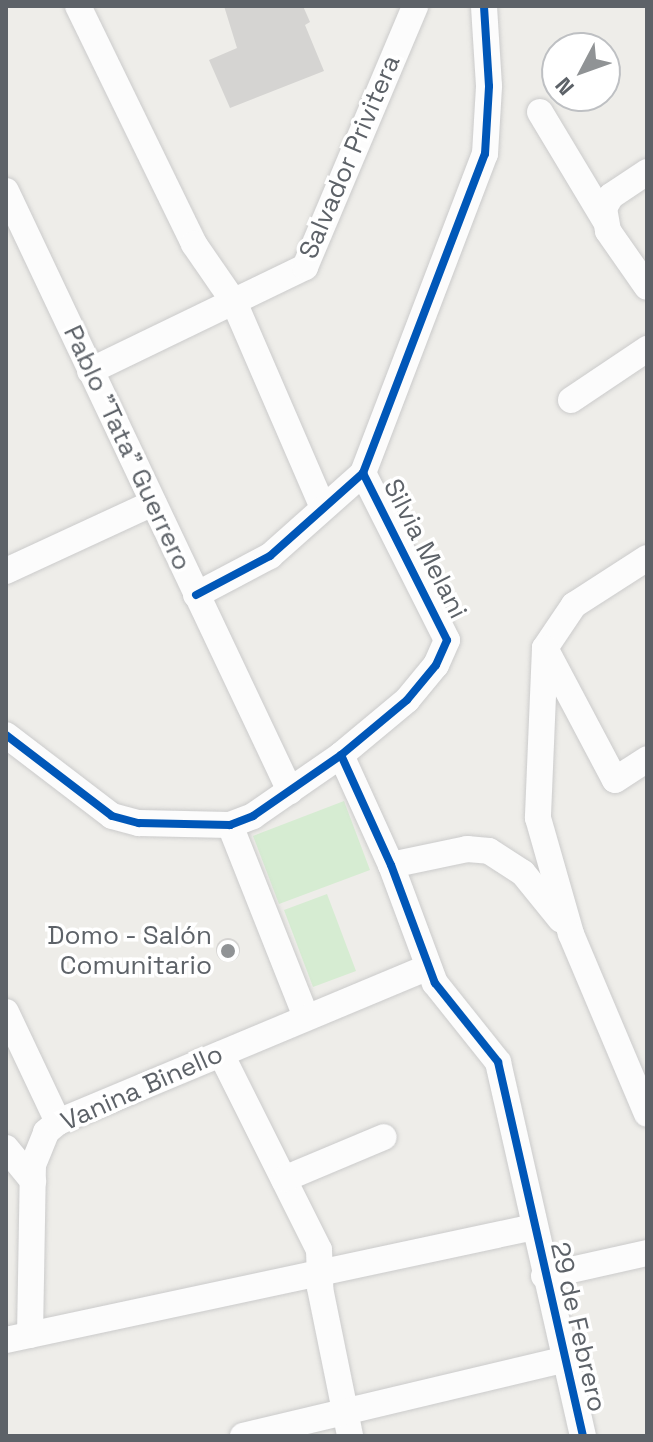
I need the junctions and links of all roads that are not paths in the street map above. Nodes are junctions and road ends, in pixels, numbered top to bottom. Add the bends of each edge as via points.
1 (78, 6) edge
2 (415, 6) edge
3 (484, 6) edge
4 (540, 112) dead end
5 (647, 172) edge
6 (6, 191) edge
7 (605, 214) junction
8 (647, 287) edge
9 (234, 302) junction
10 (647, 349) edge
11 (90, 371) junction
12 (571, 400) dead end
13 (363, 473) junction
14 (153, 503) junction
15 (323, 508) junction
16 (647, 558) edge
17 (6, 571) edge
18 (196, 595) junction
19 (545, 648) junction
20 (6, 735) edge
21 (341, 755) junction
22 (647, 759) edge
23 (290, 791) junction
24 (230, 825) junction
25 (391, 865) junction
26 (571, 934) junction
27 (428, 967) junction
28 (6, 1012) edge
29 (306, 1017) junction
30 (221, 1054) junction
31 (647, 1114) edge
32 (52, 1127) junction
33 (384, 1137) dead end
34 (6, 1141) edge
35 (6, 1148) edge
36 (284, 1179) junction
37 (33, 1181) junction
38 (534, 1227) junction
39 (647, 1253) edge
40 (320, 1274) junction
41 (544, 1276) junction
42 (18, 1337) edge
43 (565, 1359) junction
44 (348, 1424) edge
45 (243, 1436) edge
46 (583, 1436) edge

1 - 9 street via 194,244
2 - 9 street, Salvador Privitera via 305,267
3 - 13 street via 489,86 485,154
4 - 7 street
5 - 7 street via 611,196
6 - 11 street, Pablo "Tata" Guerrero
7 - 8 street
9 - 11 street, Salvador Privitera
9 - 15 street
10 - 12 street
11 - 14 street, Pablo "Tata" Guerrero
13 - 15 street
13 - 21 street, Silvia Melani via 446,630 447,645 394,715
14 - 17 street
14 - 18 street, Pablo "Tata" Guerrero
15 - 18 street via 255,566
16 - 19 street via 574,605
18 - 23 street, Pablo "Tata" Guerrero
19 - 22 street via 615,780
19 - 26 street via 538,818
20 - 24 street via 124,821
21 - 23 street
21 - 25 street
23 - 24 street
24 - 29 street
25 - 26 street via 467,849 489,851 532,882
25 - 27 street
26 - 31 street
27 - 29 street, Vanina Binello
27 - 38 street via 498,1062
28 - 32 street
29 - 30 street, Vanina Binello
30 - 32 street, Vanina Binello
30 - 36 street
32 - 34 street
32 - 37 street, Vanina Binello via 36,1152
33 - 36 street
35 - 37 street
36 - 40 street via 317,1243
37 - 42 street, Vanina Binello
38 - 40 street
38 - 41 street, 29 de Febrero
39 - 41 street
40 - 42 street
40 - 44 street
41 - 43 street, 29 de Febrero
43 - 44 street
43 - 46 street, 29 de Febrero
44 - 45 street

